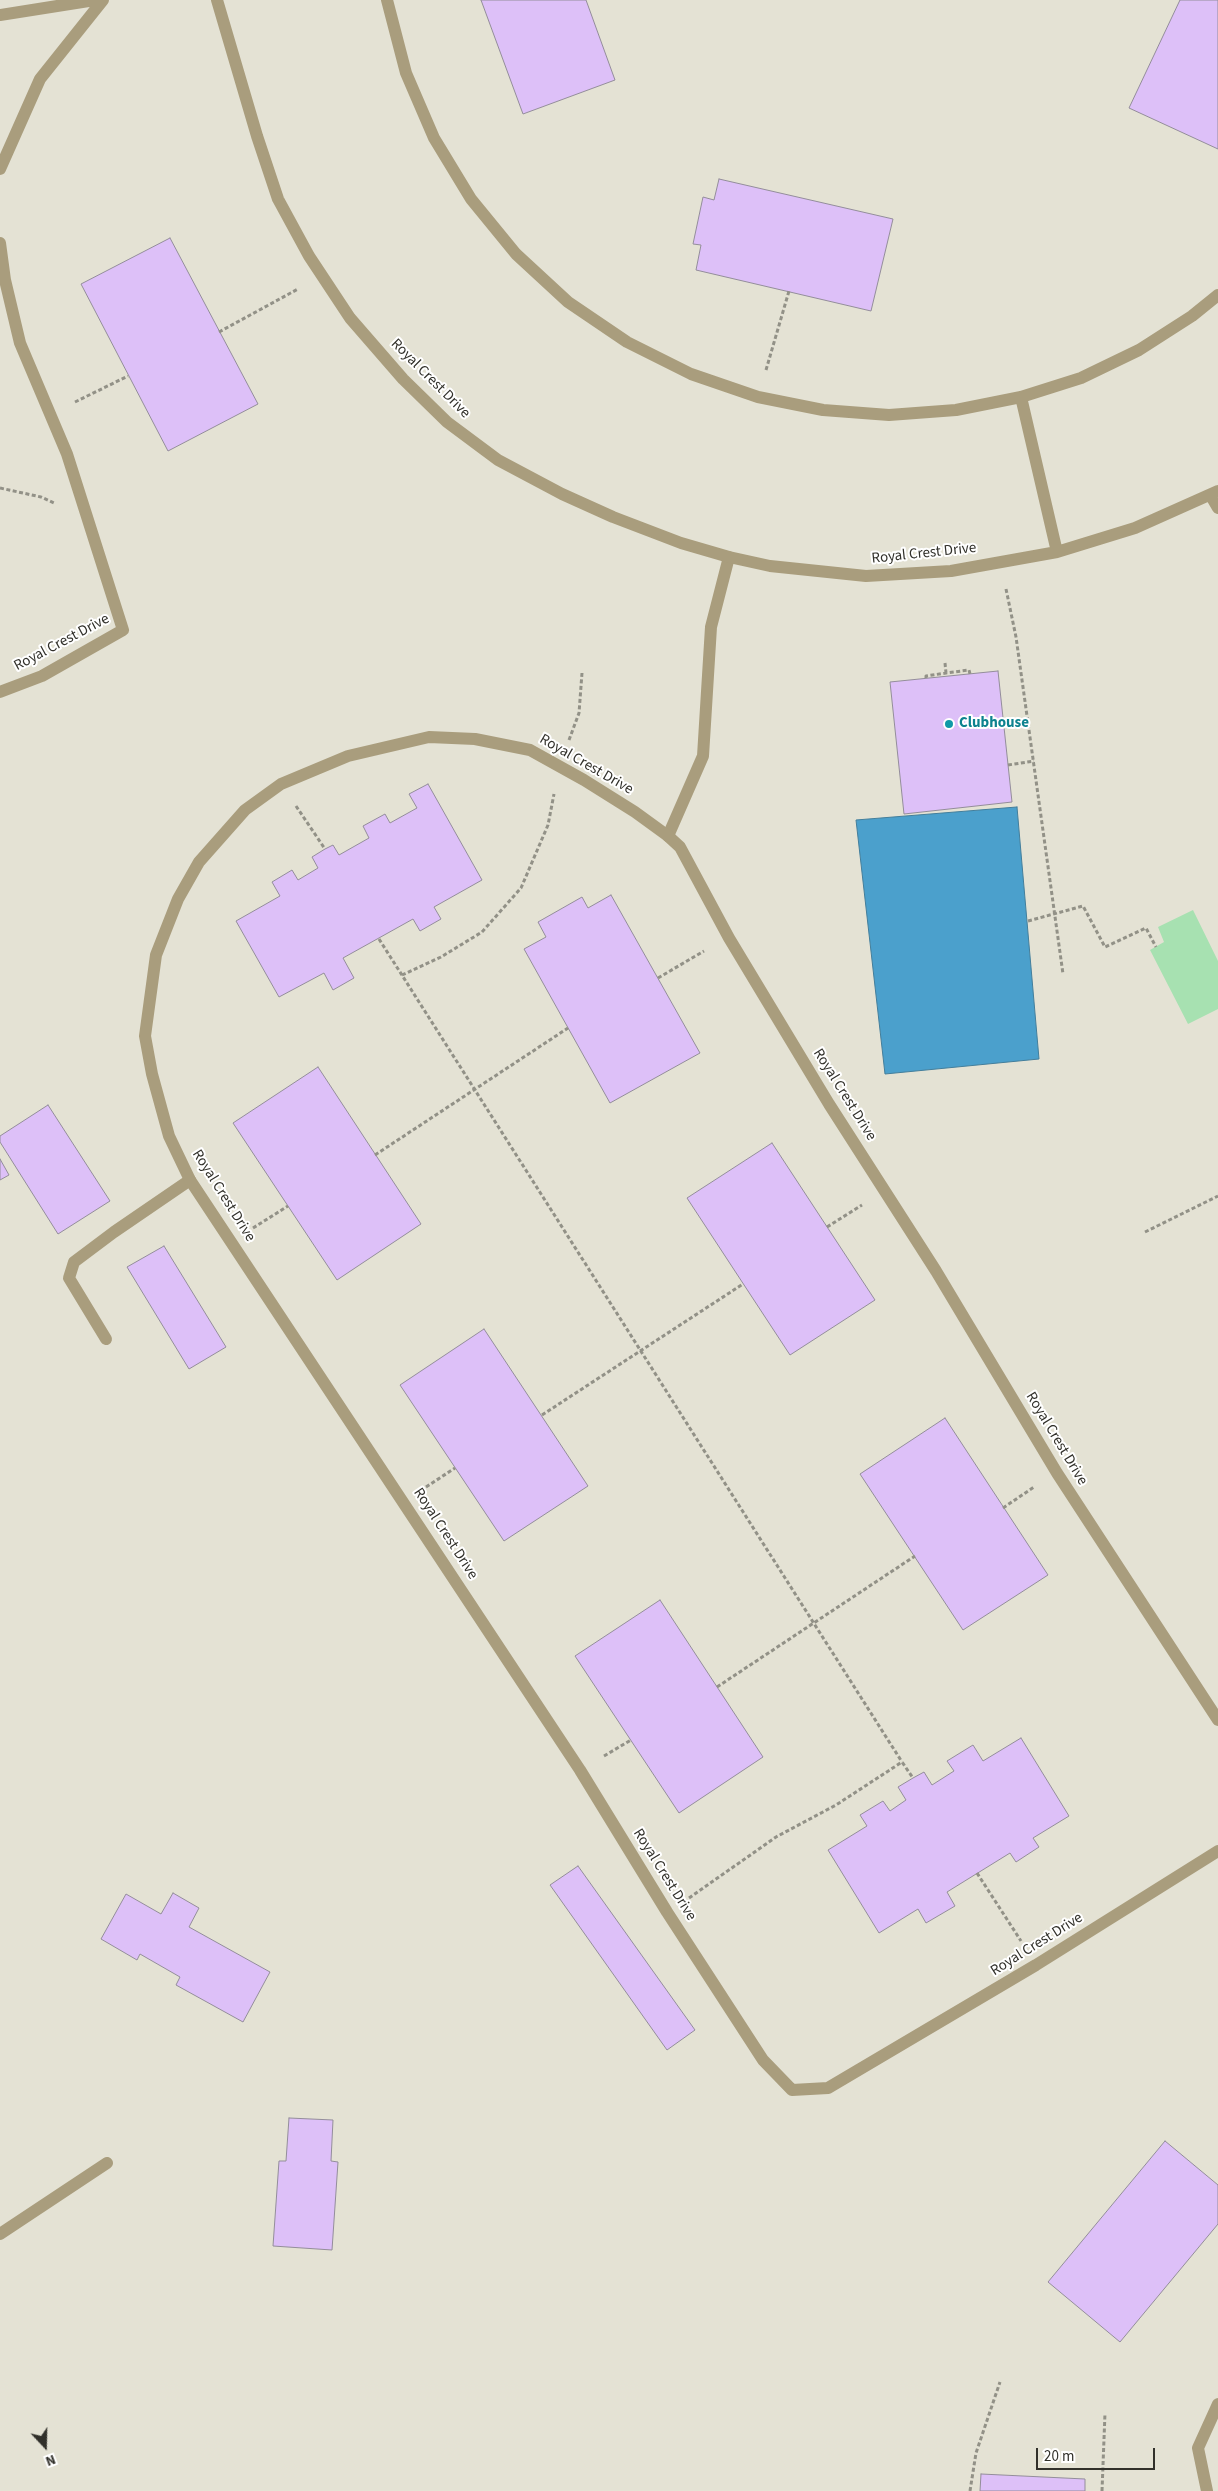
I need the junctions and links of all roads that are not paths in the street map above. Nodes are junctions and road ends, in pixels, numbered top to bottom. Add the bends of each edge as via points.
1 (95, 0) edge
2 (103, 0) edge
3 (217, 0) edge
4 (387, 0) edge
5 (0, 16) edge
6 (0, 169) edge
7 (0, 244) edge
8 (1218, 294) edge
9 (1021, 397) junction
10 (1214, 493) edge
11 (1218, 508) edge
12 (1057, 552) junction
13 (729, 557) junction
14 (0, 692) edge
15 (668, 836) junction
16 (190, 1180) junction
17 (106, 1339) dead end
18 (1218, 1720) edge
19 (1218, 1851) edge
20 (107, 2163) dead end
21 (0, 2234) edge
22 (1218, 2404) edge
23 (1207, 2491) edge

1 - 5 street
2 - 6 street via 40,79
3 - 13 street, Royal Crest Drive via 278,199 350,318 403,379 447,422 498,460 613,517
4 - 9 street via 406,73 434,138 471,199 516,254 568,302 627,342 691,374 758,397 823,410 890,414 956,410
7 - 14 street, Royal Crest Drive via 20,343 67,454 123,630 42,676
8 - 9 street via 1192,316 1138,350 1082,378
9 - 12 street
10 - 11 street, Royal Crest Drive
10 - 12 street, Royal Crest Drive via 1135,528
12 - 13 street, Royal Crest Drive via 951,571 866,576 770,566
13 - 15 street via 711,627 703,756
15 - 16 street, Royal Crest Drive via 560,765 530,750 474,739 429,738 348,756 281,784 245,810 199,862 178,899 156,955 145,1036 169,1136
15 - 18 street, Royal Crest Drive via 680,847 729,938 829,1104 942,1279 1057,1473
16 - 17 street via 74,1262 69,1278
16 - 19 street, Royal Crest Drive via 580,1770 763,2060 792,2090 828,2088 1036,1965
20 - 21 street
22 - 23 street via 1198,2448

